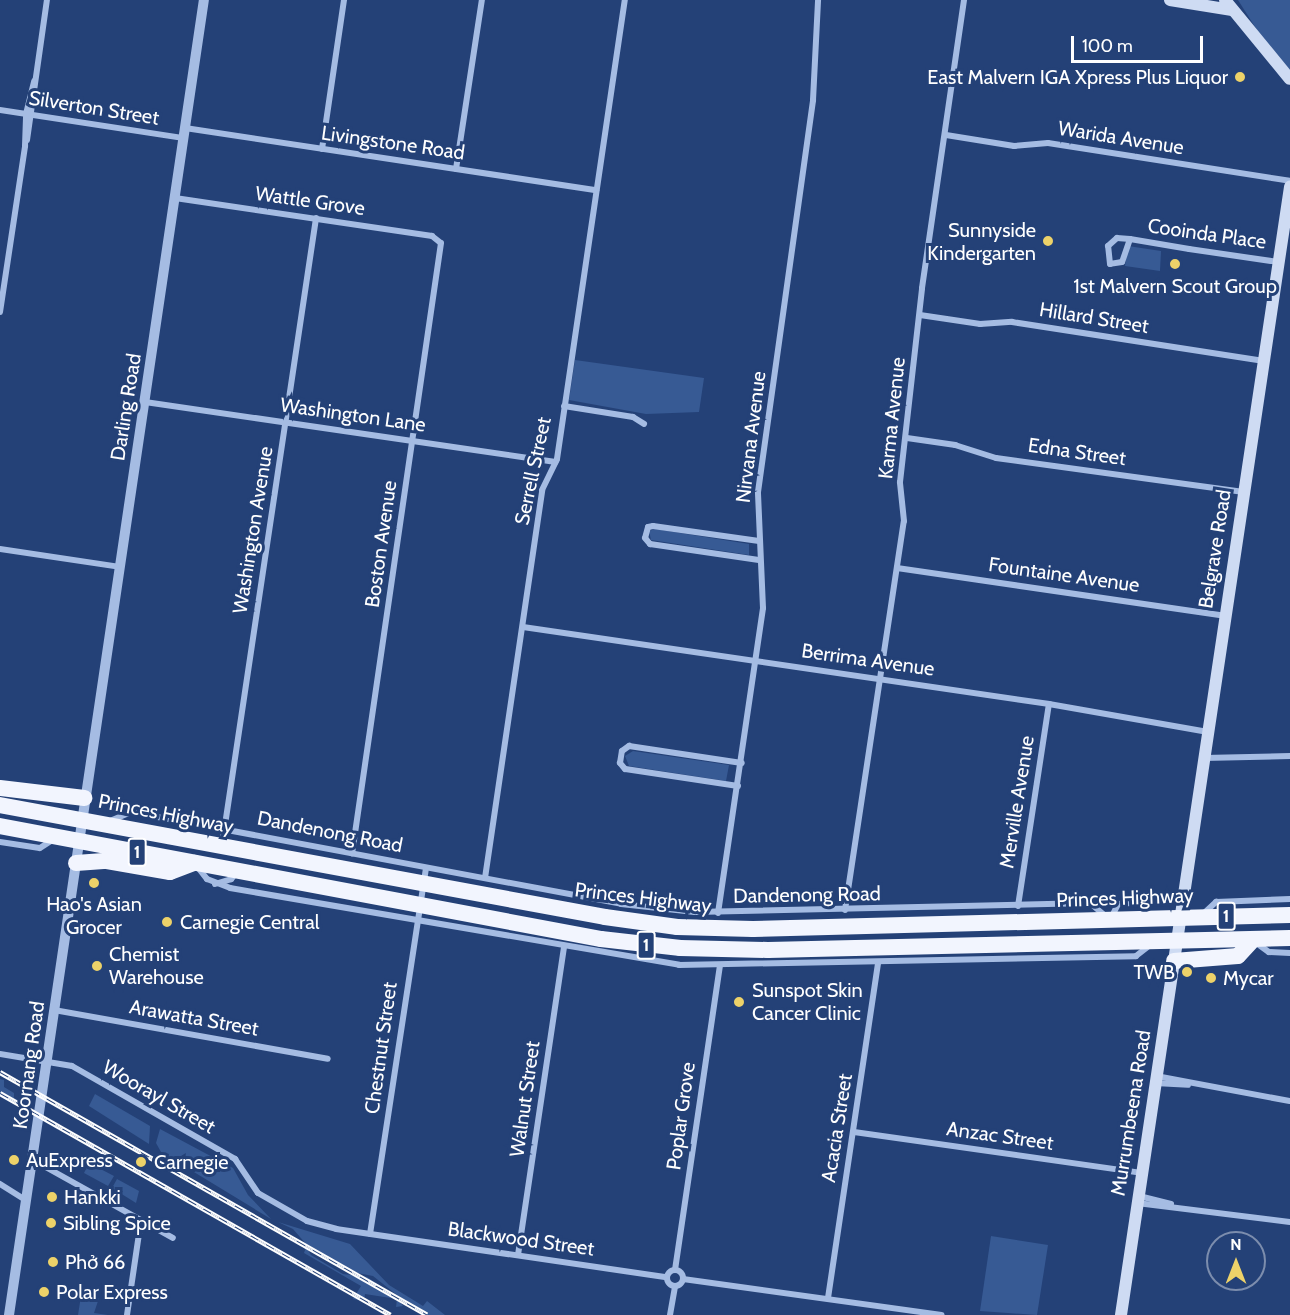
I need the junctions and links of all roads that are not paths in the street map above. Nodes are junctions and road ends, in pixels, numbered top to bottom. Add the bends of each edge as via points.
1 (46, 0) edge
2 (204, 0) edge
3 (344, 0) edge
4 (482, 0) edge
5 (625, 0) edge
6 (818, 0) edge
7 (964, 0) edge
8 (1170, 0) edge
9 (1194, 1) edge
10 (1229, 5) edge
11 (1290, 79) edge
12 (0, 110) edge
13 (29, 115) junction
14 (184, 133) junction
15 (946, 135) junction
16 (322, 149) junction
17 (456, 169) junction
18 (1290, 181) edge
19 (1290, 187) edge
20 (596, 189) junction
21 (175, 198) junction
22 (316, 219) junction
23 (440, 240) joint
24 (1130, 240) junction
25 (1279, 262) junction
26 (0, 312) edge
27 (920, 315) junction
28 (1264, 361) junction
29 (145, 402) junction
30 (564, 406) junction
31 (286, 422) junction
32 (644, 423) dead end
33 (907, 438) junction
34 (413, 441) junction
35 (556, 462) junction
36 (1244, 492) junction
37 (759, 541) junction
38 (0, 549) edge
39 (759, 560) junction
40 (120, 567) junction
41 (897, 568) junction
42 (1225, 616) junction
43 (523, 627) junction
44 (755, 660) junction
45 (881, 679) junction
46 (1049, 704) junction
47 (1207, 732) junction
48 (1290, 756) edge
49 (1203, 758) junction
50 (742, 763) junction
51 (738, 786) junction
52 (0, 788) edge
53 (84, 798) junction
54 (0, 805) edge
55 (82, 819) junction
56 (0, 826) edge
57 (56, 837) junction
58 (223, 837) junction
59 (79, 841) junction
60 (0, 842) edge
61 (352, 854) junction
62 (194, 862) junction
63 (76, 863) junction
64 (238, 871) junction
65 (425, 875) junction
66 (485, 878) junction
67 (215, 884) junction
68 (1183, 899) junction
69 (1290, 899) edge
70 (1018, 906) junction
71 (845, 910) junction
72 (418, 912) junction
73 (718, 913) junction
74 (1290, 915) edge
75 (1181, 916) junction
76 (1201, 916) junction
77 (1110, 920) junction
78 (783, 928) junction
79 (1290, 938) edge
80 (1253, 940) junction
81 (1178, 941) junction
82 (564, 947) junction
83 (782, 950) junction
84 (1023, 951) junction
85 (1290, 953) edge
86 (1174, 961) junction
87 (878, 963) junction
88 (720, 966) junction
89 (54, 1010) junction
90 (0, 1054) edge
91 (328, 1059) dead end
92 (47, 1061) junction
93 (1156, 1079) junction
94 (1290, 1101) edge
95 (854, 1131) junction
96 (33, 1160) junction
97 (1143, 1173) junction
98 (0, 1184) edge
99 (26, 1200) junction
100 (1138, 1200) junction
101 (141, 1220) junction
102 (1290, 1222) edge
103 (370, 1234) junction
104 (173, 1238) dead end
105 (518, 1255) junction
106 (675, 1270) junction
107 (667, 1277) junction
108 (683, 1279) junction
109 (675, 1286) junction
110 (828, 1298) junction
111 (9, 1315) edge
112 (127, 1315) edge
113 (670, 1315) edge
114 (942, 1315) edge
115 (1121, 1315) edge

1 - 13 street
2 - 14 street, Darling Road
3 - 16 street
4 - 17 street
5 - 20 street, Serrell Street
6 - 37 street, Nirvana Avenue via 813,100 758,492
7 - 15 street, Karma Avenue
8 - 9 main road
9 - 10 main road
10 - 11 main road
12 - 13 street, Silverton Street
13 - 14 street, Silverton Street
13 - 26 street
14 - 16 street, Livingstone Road
14 - 21 street, Darling Road
15 - 18 street, Warida Avenue via 1014,146 1048,143
15 - 27 street, Karma Avenue
16 - 17 street, Livingstone Road
17 - 20 street, Livingstone Road
19 - 25 main road, Belgrave Road
20 - 30 street, Serrell Street
21 - 22 street, Wattle Grove
21 - 29 street, Darling Road
22 - 23 street, Wattle Grove
22 - 31 street, Washington Avenue
23 - 34 street, Boston Avenue via 442,251
24 - 24 street, Cooinda Place via 1122,262 1110,264 1109,242 1117,238
24 - 25 street, Cooinda Place
25 - 28 main road, Belgrave Road
27 - 28 street, Hillard Street via 980,324 1012,322
27 - 33 street, Karma Avenue
28 - 36 main road, Belgrave Road
29 - 31 street, Washington Lane
29 - 40 street, Darling Road
30 - 32 street via 633,417
30 - 35 street, Serrell Street
31 - 34 street, Washington Lane
31 - 58 street, Washington Avenue
33 - 36 street, Edna Street via 956,445 996,458
33 - 41 street, Karma Avenue via 900,482 905,512
34 - 35 street, Washington Lane
34 - 61 street, Boston Avenue
35 - 43 street, Serrell Street via 543,486
36 - 42 main road, Belgrave Road
37 - 39 street, Nirvana Avenue
37 - 39 street via 652,526 645,538 650,544
38 - 40 street
39 - 44 street, Nirvana Avenue via 763,608
40 - 53 street, Darling Road
41 - 42 street, Fountaine Avenue
41 - 45 street, Karma Avenue
42 - 47 main road, Belgrave Road
43 - 44 street, Berrima Avenue
43 - 66 street, Serrell Street
44 - 45 street, Berrima Avenue
44 - 50 street, Nirvana Avenue
45 - 46 street, Berrima Avenue
45 - 71 street, Karma Avenue
46 - 47 street, Berrima Avenue
46 - 70 street, Merville Avenue
47 - 49 main road, Belgrave Road
48 - 49 street
49 - 68 main road, Belgrave Road
50 - 51 street, Nirvana Avenue
50 - 51 street via 629,746 622,751 620,763 625,769
51 - 73 street, Nirvana Avenue
52 - 53 highway
53 - 55 street, Darling Road
54 - 55 highway, Princes Highway / 1
55 - 58 highway, Princes Highway / 1
55 - 59 street, Koornang Road
56 - 57 highway, 1
57 - 59 highway, 1
57 - 60 street via 40,848
58 - 61 street, Dandenong Road
58 - 65 highway, Princes Highway / 1
59 - 62 highway, 1
59 - 63 street, Koornang Road
61 - 65 street, Dandenong Road
62 - 63 highway via 170,872 107,861
62 - 64 highway, 1
62 - 67 street
63 - 89 street, Koornang Road
64 - 67 street via 231,879
64 - 72 highway, 1
65 - 66 street, Dandenong Road
65 - 72 street, Chestnut Street
65 - 78 highway, Princes Highway / 1 via 638,922 714,929
66 - 73 street, Dandenong Road via 621,904
67 - 72 street
68 - 75 main road, Belgrave Road
68 - 77 street via 1118,904
69 - 76 street via 1216,902
70 - 71 street, Dandenong Road
70 - 77 street, Dandenong Road via 1090,903
71 - 73 street, Dandenong Road
72 - 82 street
72 - 83 highway, 1 via 645,945
72 - 103 street, Chestnut Street
74 - 76 highway, Princes Highway / 1
75 - 76 highway, Princes Highway / 1
75 - 77 highway, Princes Highway / 1
75 - 81 main road, Murrumbeena Road
77 - 78 highway, Princes Highway / 1
78 - 83 highway
79 - 80 highway, 1
80 - 81 highway, 1
80 - 85 street via 1264,950
80 - 86 highway via 1238,956
81 - 84 highway, 1
81 - 86 main road, Murrumbeena Road
82 - 88 street via 649,962
82 - 105 street, Walnut Street
83 - 84 highway, 1
84 - 87 street
86 - 93 main road, Murrumbeena Road
87 - 88 street
87 - 95 street, Acacia Street
88 - 106 street, Poplar Grove
89 - 91 street, Arawatta Street
89 - 92 street, Koornang Road
90 - 92 street, Woorayl Street
92 - 96 street, Koornang Road
92 - 103 street, Woorayl Street via 72,1066 235,1159 258,1193 281,1209 322,1226
93 - 94 street
93 - 97 main road, Murrumbeena Road
95 - 97 street, Anzac Street
95 - 110 street, Acacia Street
96 - 99 street, Koornang Road
96 - 101 street
97 - 100 main road, Murrumbeena Road
98 - 99 street
99 - 111 street, Koornang Road
100 - 102 street
100 - 115 main road, Murrumbeena Road
101 - 104 street
101 - 112 street
103 - 105 street, Blackwood Street
105 - 107 street, Blackwood Street
106 - 107 street
106 - 108 street
107 - 109 street
108 - 109 street
108 - 110 street
109 - 113 street
110 - 114 street

